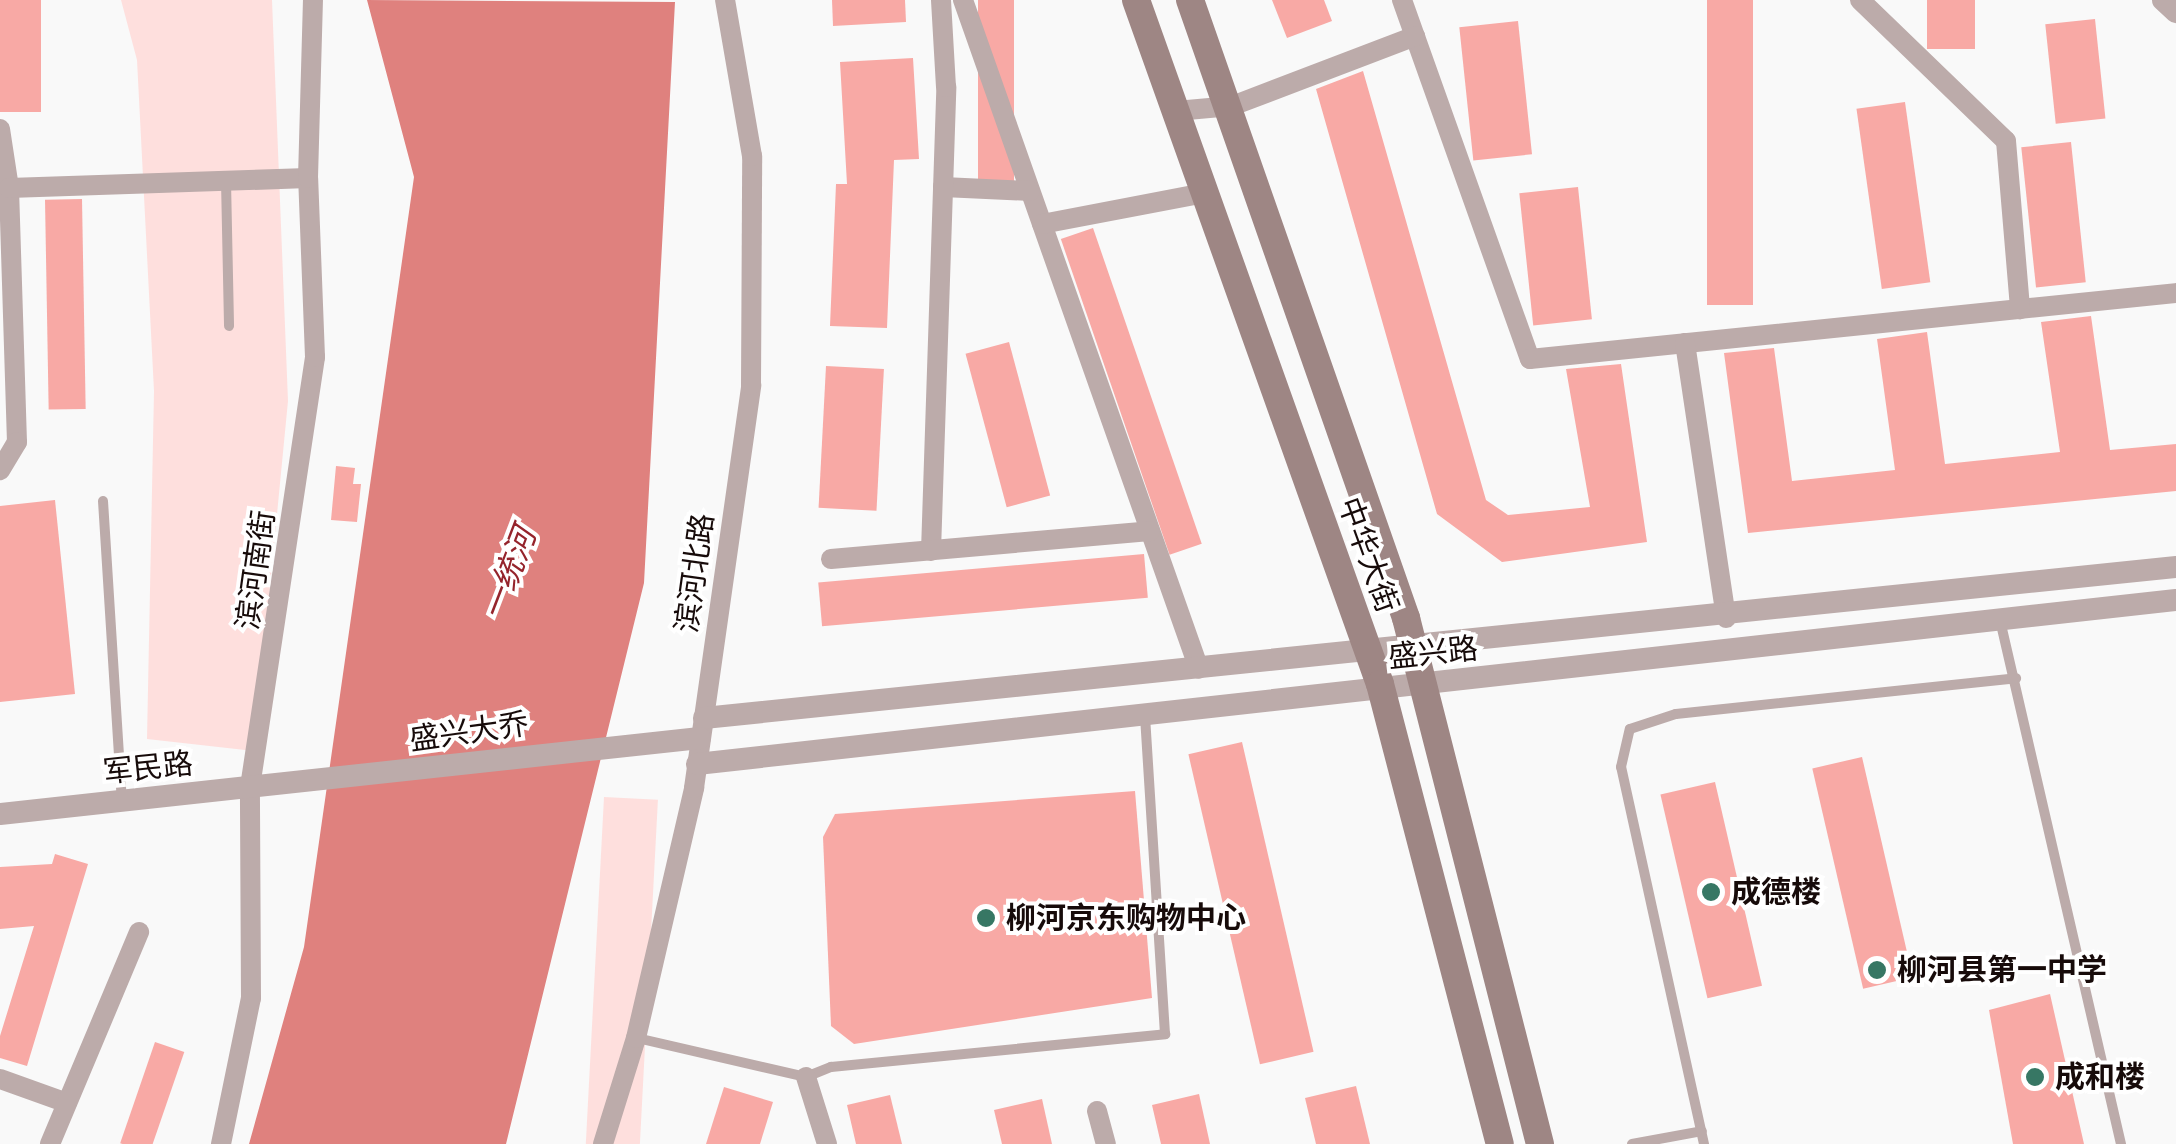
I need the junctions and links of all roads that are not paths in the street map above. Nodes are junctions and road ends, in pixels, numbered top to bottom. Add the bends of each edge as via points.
1 (314, 0) edge
2 (725, 0) edge
3 (941, 0) edge
4 (963, 0) edge
5 (1136, 0) edge
6 (1190, 0) edge
7 (1402, 0) edge
8 (1860, 0) edge
9 (2163, 0) edge
10 (2176, 12) edge
11 (1415, 36) junction
12 (1232, 106) junction
13 (1176, 111) junction
14 (0, 129) edge
15 (308, 178) junction
16 (226, 181) junction
17 (943, 187) junction
18 (9, 188) junction
19 (1030, 191) junction
20 (1205, 193) junction
21 (1042, 224) junction
22 (2176, 294) edge
23 (2020, 308) junction
24 (229, 326) dead end
25 (1685, 343) junction
26 (0, 470) edge
27 (103, 502) dead end
28 (1150, 531) junction
29 (931, 551) junction
30 (831, 560) dead end
31 (2176, 567) edge
32 (2176, 600) edge
33 (1726, 618) junction
34 (2000, 620) junction
35 (1412, 649) junction
36 (1369, 653) junction
37 (1198, 670) junction
38 (2016, 678) junction
39 (1420, 684) junction
40 (1381, 688) junction
41 (1145, 714) junction
42 (702, 728) junction
43 (697, 764) junction
44 (303, 786) joint
45 (250, 787) junction
46 (122, 801) junction
47 (0, 814) edge
48 (139, 932) dead end
49 (636, 1038) junction
50 (806, 1077) junction
51 (0, 1079) edge
52 (67, 1103) junction
53 (1098, 1111) dead end
54 (819, 1114) junction
55 (1702, 1132) junction
56 (50, 1144) edge
57 (221, 1144) edge
58 (603, 1144) edge
59 (810, 1144) edge
60 (827, 1144) edge
61 (1106, 1144) edge
62 (1500, 1144) edge
63 (1540, 1144) edge
64 (1632, 1144) edge
65 (1704, 1144) edge
66 (2120, 1144) edge

1 - 15 street, 滨河南街
2 - 42 street, 滨河北路 via 752,156 751,385
3 - 17 street
4 - 19 street
5 - 13 main road, 中华大街
6 - 12 main road, 中华大街
7 - 11 street
8 - 23 street via 2006,140
9 - 10 street
11 - 12 street
11 - 25 street via 1530,359
12 - 13 street
12 - 35 main road, 中华大街
13 - 20 main road, 中华大街
14 - 18 street
15 - 16 street
15 - 45 street, 滨河南街 via 315,358
16 - 18 street
16 - 24 lane
17 - 19 street
17 - 29 street
18 - 26 street via 17,442
19 - 21 street
20 - 21 street
20 - 36 main road, 中华大街
21 - 28 street
22 - 23 street
23 - 25 street
25 - 33 street
27 - 46 lane
28 - 29 street
28 - 37 street
29 - 30 street
31 - 33 street, 盛兴路
32 - 34 street, 盛兴路
33 - 35 street, 盛兴路
34 - 38 lane
34 - 39 street, 盛兴路
35 - 36 street, 盛兴路
35 - 39 main road, 中华大街
36 - 37 street, 盛兴路
36 - 40 main road, 中华大街
37 - 42 street, 盛兴路
38 - 55 lane via 1676,714 1630,729 1621,767
38 - 66 lane
39 - 40 street, 盛兴路
39 - 63 main road, 中华大街
40 - 41 street, 盛兴路
40 - 62 main road, 中华大街
41 - 43 street, 盛兴路
41 - 50 lane via 1165,1034 831,1067
42 - 43 street, 滨河北路
42 - 44 street, 盛兴大乔 via 643,742
43 - 49 street, 滨河北路
44 - 45 street, 军民路
45 - 46 street, 军民路
45 - 57 street, 滨河南街 via 252,998
46 - 47 street, 军民路
48 - 52 street
49 - 50 lane
49 - 58 street, 滨河北路
50 - 54 street
51 - 52 street
52 - 56 street
53 - 61 street
54 - 59 street
54 - 60 street
55 - 64 lane
55 - 65 lane

